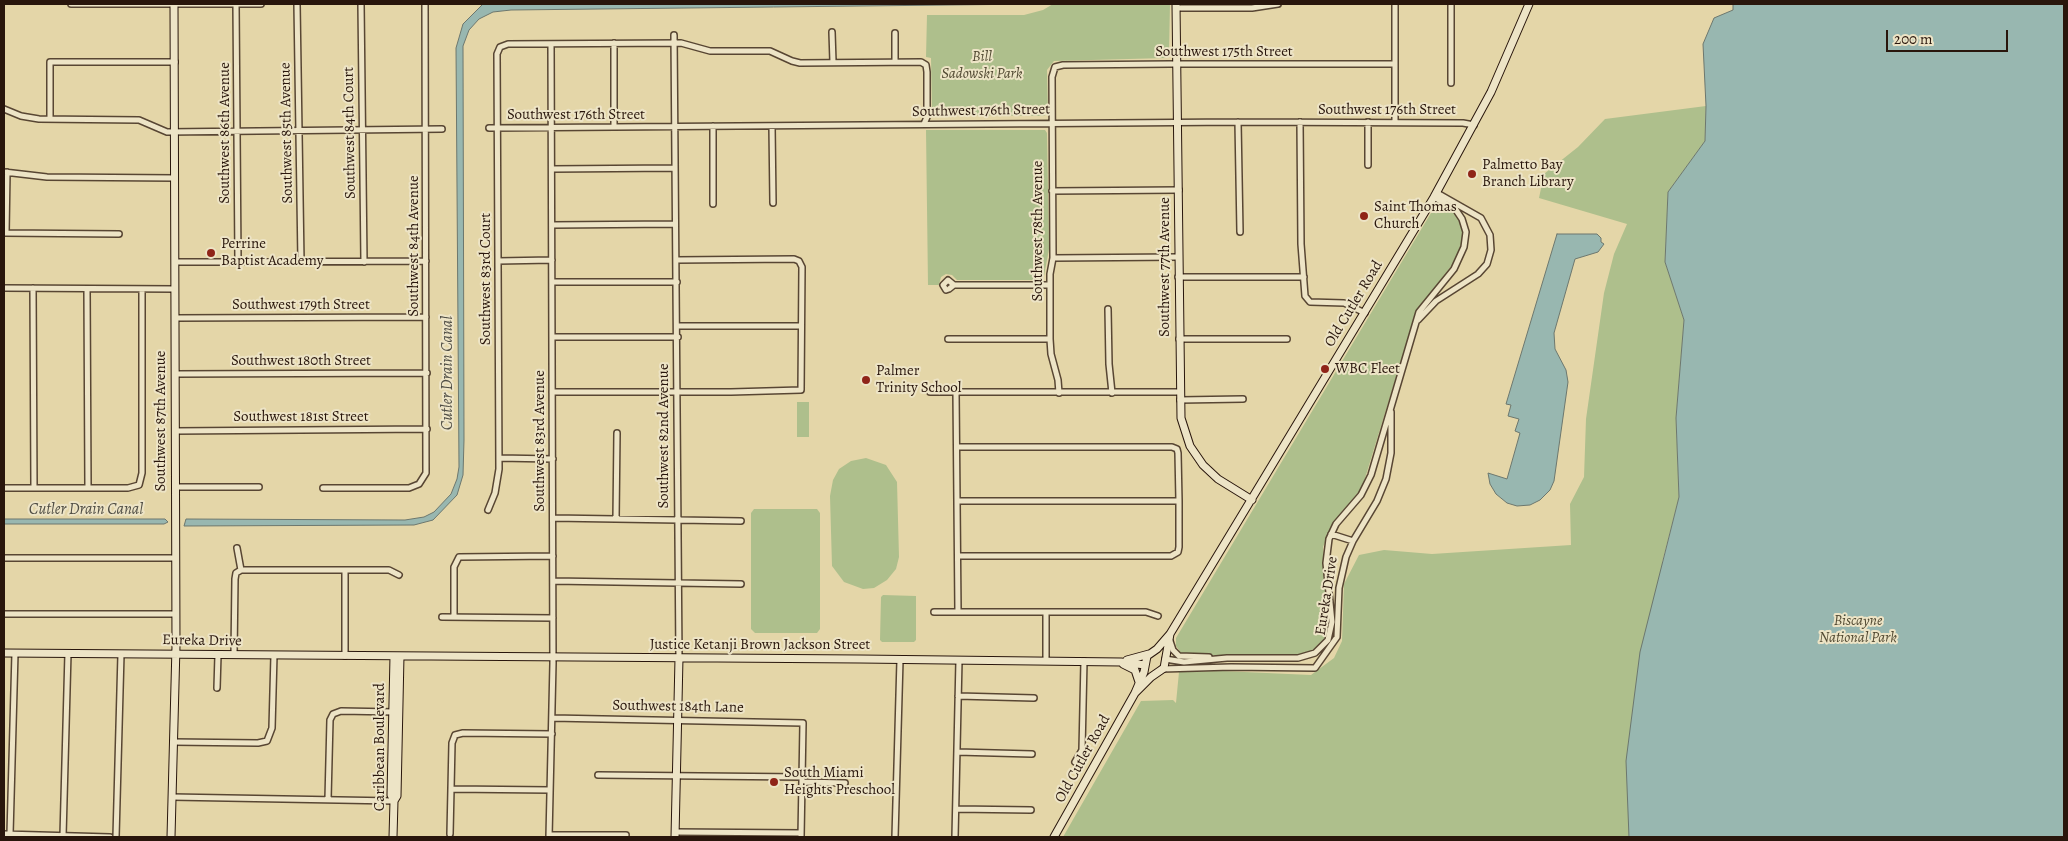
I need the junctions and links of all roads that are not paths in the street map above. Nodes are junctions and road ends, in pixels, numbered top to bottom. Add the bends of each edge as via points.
1 (71, 4) edge
2 (105, 4) edge
3 (174, 4) edge
4 (236, 4) edge
5 (261, 4) edge
6 (297, 4) edge
7 (361, 4) edge
8 (425, 4) edge
9 (1278, 4) edge
10 (1395, 4) edge
11 (1451, 4) edge
12 (1529, 4) edge
13 (1176, 6) edge
14 (832, 32) dead end
15 (895, 32) dead end
16 (674, 35) dead end
17 (614, 43) junction
18 (674, 43) junction
19 (551, 44) junction
20 (175, 62) junction
21 (832, 62) junction
22 (895, 62) junction
23 (1176, 64) junction
24 (1395, 64) junction
25 (1054, 69) joint
26 (1451, 84) dead end
27 (4, 109) edge
28 (50, 120) junction
29 (1177, 122) junction
30 (1238, 122) junction
31 (1300, 122) junction
32 (1368, 122) junction
33 (1395, 122) junction
34 (1051, 123) junction
35 (924, 124) junction
36 (1474, 125) junction
37 (713, 126) junction
38 (772, 126) junction
39 (614, 127) junction
40 (674, 127) junction
41 (489, 128) dead end
42 (498, 128) junction
43 (551, 128) junction
44 (426, 129) junction
45 (442, 129) dead end
46 (299, 130) junction
47 (363, 130) junction
48 (238, 131) junction
49 (174, 132) junction
50 (1368, 165) dead end
51 (675, 168) junction
52 (552, 169) junction
53 (5, 172) edge
54 (175, 178) junction
55 (1179, 190) junction
56 (1052, 191) junction
57 (1436, 195) junction
58 (713, 204) dead end
59 (773, 204) dead end
60 (1459, 204) junction
61 (1468, 209) junction
62 (1456, 210) junction
63 (1462, 219) junction
64 (675, 224) junction
65 (552, 225) junction
66 (1240, 232) dead end
67 (5, 233) edge
68 (118, 234) dead end
69 (1178, 257) junction
70 (1053, 258) junction
71 (552, 260) junction
72 (676, 260) junction
73 (426, 261) junction
74 (498, 261) junction
75 (175, 262) junction
76 (238, 262) junction
77 (301, 262) junction
78 (364, 262) junction
79 (1178, 277) junction
80 (1304, 277) junction
81 (552, 282) junction
82 (677, 282) junction
83 (954, 285) dead end
84 (1050, 285) junction
85 (4, 288) edge
86 (33, 288) junction
87 (87, 289) junction
88 (142, 289) junction
89 (175, 289) junction
90 (1430, 297) junction
91 (1436, 301) junction
92 (1108, 309) dead end
93 (1365, 313) junction
94 (426, 317) junction
95 (175, 318) junction
96 (1417, 321) junction
97 (678, 326) junction
98 (801, 326) junction
99 (552, 337) junction
100 (678, 337) junction
101 (1179, 338) junction
102 (1287, 338) dead end
103 (948, 339) dead end
104 (1050, 339) junction
105 (427, 373) junction
106 (175, 374) junction
107 (552, 392) junction
108 (678, 392) junction
109 (930, 392) dead end
110 (956, 392) junction
111 (1059, 392) junction
112 (1112, 393) junction
113 (1180, 396) junction
114 (1243, 399) dead end
115 (1391, 409) junction
116 (427, 429) junction
117 (175, 431) junction
118 (616, 433) dead end
119 (1384, 433) junction
120 (1391, 434) junction
121 (957, 447) junction
122 (499, 458) junction
123 (552, 459) junction
124 (175, 487) junction
125 (259, 487) dead end
126 (4, 488) edge
127 (34, 488) junction
128 (88, 488) junction
129 (323, 488) dead end
130 (1252, 500) junction
131 (957, 501) junction
132 (1179, 501) junction
133 (488, 510) dead end
134 (553, 518) junction
135 (616, 519) junction
136 (678, 520) junction
137 (741, 521) dead end
138 (1331, 534) junction
139 (1353, 541) junction
140 (237, 548) dead end
141 (553, 556) junction
142 (958, 556) junction
143 (4, 558) edge
144 (176, 558) junction
145 (241, 570) junction
146 (344, 570) junction
147 (399, 575) dead end
148 (553, 581) junction
149 (679, 583) junction
150 (741, 584) dead end
151 (1328, 584) junction
152 (1340, 584) junction
153 (1330, 602) junction
154 (1338, 602) junction
155 (934, 612) dead end
156 (958, 612) junction
157 (1046, 612) junction
158 (4, 614) edge
159 (175, 614) junction
160 (1158, 616) dead end
161 (442, 617) dead end
162 (454, 617) junction
163 (553, 618) junction
164 (1330, 636) junction
165 (1170, 637) junction
166 (1336, 639) junction
167 (4, 653) edge
168 (15, 653) junction
169 (68, 654) junction
170 (121, 654) junction
171 (176, 654) junction
172 (1150, 654) junction
173 (1313, 654) junction
174 (218, 655) junction
175 (234, 655) junction
176 (274, 655) junction
177 (344, 656) junction
178 (397, 656) junction
179 (553, 657) junction
180 (679, 658) junction
181 (1227, 658) junction
182 (1164, 659) junction
183 (900, 660) junction
184 (959, 660) junction
185 (1046, 661) junction
186 (1319, 661) junction
187 (1084, 662) junction
188 (1121, 662) junction
189 (1145, 665) junction
190 (1160, 671) junction
191 (1140, 682) junction
192 (217, 688) dead end
193 (1135, 693) junction
194 (958, 696) junction
195 (1034, 698) dead end
196 (396, 712) junction
197 (552, 718) junction
198 (678, 719) junction
199 (552, 734) junction
200 (173, 742) junction
201 (957, 752) junction
202 (1032, 754) dead end
203 (1075, 762) dead end
204 (598, 775) dead end
205 (677, 776) junction
206 (802, 780) junction
207 (845, 783) dead end
208 (451, 789) junction
209 (550, 790) junction
210 (172, 797) junction
211 (328, 799) junction
212 (394, 801) junction
213 (956, 809) junction
214 (1031, 810) dead end
215 (4, 834) edge
216 (10, 834) junction
217 (450, 834) dead end
218 (675, 834) edge
219 (626, 835) dead end
220 (801, 835) edge
221 (63, 836) junction
222 (549, 836) edge
223 (110, 837) edge
224 (116, 837) edge
225 (171, 837) edge
226 (393, 837) edge
227 (895, 837) edge
228 (955, 837) edge
229 (1054, 837) edge

1 - 2 street
2 - 3 street
3 - 4 street
3 - 20 main road, Southwest 87th Avenue
4 - 5 street
4 - 48 street, Southwest 86th Avenue
6 - 46 street, Southwest 85th Avenue
7 - 47 street, Southwest 84th Court
8 - 44 street, Southwest 84th Avenue
9 - 13 street via 1252,8
10 - 24 street
11 - 26 street
12 - 36 main road, Old Cutler Road
13 - 23 main road, Southwest 77th Avenue
14 - 21 street
15 - 22 street
16 - 18 street, Southwest 82nd Avenue
17 - 18 street
17 - 19 street
17 - 39 street
18 - 21 street via 710,51 770,51 796,63
18 - 40 street, Southwest 82nd Avenue
19 - 42 street, Southwest 83rd Court via 508,44 500,47 497,54
19 - 43 street, Southwest 83rd Avenue
20 - 28 street via 50,62
20 - 49 main road, Southwest 87th Avenue
21 - 22 street
22 - 35 street via 925,64 927,117
23 - 24 street, Southwest 175th Street
23 - 25 street, Southwest 175th Street via 1063,65
23 - 29 main road, Southwest 77th Avenue
24 - 33 street
25 - 34 street, Southwest 78th Avenue
27 - 28 street
28 - 49 street via 134,120
29 - 30 street, Southwest 176th Street
29 - 34 street, Southwest 176th Street
29 - 55 main road, Southwest 77th Avenue
30 - 31 street, Southwest 176th Street
30 - 66 street
31 - 32 street, Southwest 176th Street
31 - 80 street
32 - 33 street, Southwest 176th Street
32 - 50 street
33 - 36 street, Southwest 176th Street via 1462,122
34 - 35 street, Southwest 176th Street
34 - 56 street, Southwest 78th Avenue
35 - 38 street, Southwest 176th Street
36 - 57 main road, Old Cutler Road
37 - 38 street, Southwest 176th Street
37 - 40 street, Southwest 176th Street
37 - 58 street
38 - 59 street
39 - 40 street, Southwest 176th Street
39 - 43 street, Southwest 176th Street
40 - 51 street, Southwest 82nd Avenue
41 - 42 street, Southwest 176th Street
42 - 43 street, Southwest 176th Street
42 - 74 street, Southwest 83rd Court
43 - 52 street, Southwest 83rd Avenue
44 - 45 street
44 - 47 street
44 - 73 street, Southwest 84th Avenue
46 - 47 street
46 - 48 street
46 - 77 street, Southwest 85th Avenue
47 - 78 street, Southwest 84th Court
48 - 49 street
48 - 76 street, Southwest 86th Avenue
49 - 54 main road, Southwest 87th Avenue
51 - 52 street
51 - 64 street, Southwest 82nd Avenue
52 - 65 street, Southwest 83rd Avenue
53 - 54 street via 47,177
53 - 67 street
54 - 75 main road, Southwest 87th Avenue
55 - 56 street
55 - 69 main road, Southwest 77th Avenue
56 - 70 street, Southwest 78th Avenue
57 - 60 street, Eureka Drive
57 - 62 street, Eureka Drive
57 - 93 main road, Old Cutler Road
60 - 61 street, Eureka Drive
60 - 62 street
61 - 63 street
61 - 91 street, Eureka Drive via 1488,228 1490,257 1478,274
62 - 63 street, Eureka Drive
63 - 90 street, Eureka Drive via 1466,236 1461,256
64 - 65 street
64 - 72 street, Southwest 82nd Avenue
65 - 71 street, Southwest 83rd Avenue
67 - 68 street
69 - 70 street
69 - 79 main road, Southwest 77th Avenue
70 - 84 street, Southwest 78th Avenue
71 - 74 street
71 - 81 street, Southwest 83rd Avenue
72 - 82 street, Southwest 82nd Avenue
72 - 98 street via 799,261 802,266
73 - 78 street
73 - 94 street, Southwest 84th Avenue
74 - 122 street, Southwest 83rd Court
75 - 76 street
75 - 89 main road, Southwest 87th Avenue
76 - 77 street
77 - 78 street
79 - 80 street
79 - 101 main road, Southwest 77th Avenue
80 - 93 street via 1308,301 1347,304
81 - 82 street
81 - 99 street, Southwest 83rd Avenue
82 - 97 street, Southwest 82nd Avenue
83 - 84 street
84 - 104 street, Southwest 78th Avenue
85 - 86 street
86 - 87 street
86 - 127 street
87 - 88 street
87 - 128 street
88 - 89 street
88 - 128 street via 142,473 139,485 131,488
89 - 95 main road, Southwest 87th Avenue
90 - 91 street
90 - 96 street, Eureka Drive
91 - 96 street, Eureka Drive
92 - 112 street
93 - 130 main road, Old Cutler Road
94 - 95 street, Southwest 179th Street
94 - 105 street, Southwest 84th Avenue
95 - 106 main road, Southwest 87th Avenue
96 - 115 street, Eureka Drive
97 - 98 street
97 - 100 street, Southwest 82nd Avenue
98 - 108 street via 801,390
99 - 100 street
99 - 107 street, Southwest 83rd Avenue
100 - 108 street, Southwest 82nd Avenue
101 - 102 street
101 - 113 main road, Southwest 77th Avenue
103 - 104 street
104 - 111 street, Southwest 78th Avenue
105 - 106 street, Southwest 180th Street
105 - 116 street, Southwest 84th Avenue
106 - 117 main road, Southwest 87th Avenue
107 - 108 street
107 - 123 street, Southwest 83rd Avenue
108 - 136 street, Southwest 82nd Avenue
109 - 110 street
110 - 111 street
110 - 121 street
111 - 112 street
112 - 113 street
113 - 114 street
113 - 130 main road, Southwest 77th Avenue via 1184,429 1196,456 1214,475
115 - 119 street, Eureka Drive
115 - 120 street, Eureka Drive
116 - 117 street, Southwest 181st Street
116 - 129 street, Southwest 84th Avenue via 426,473 416,485 404,488
117 - 124 main road, Southwest 87th Avenue
118 - 135 street
119 - 120 street
119 - 138 street, Eureka Drive via 1366,487
120 - 139 street, Eureka Drive via 1390,466 1384,485
121 - 131 street
121 - 132 street via 1169,446 1177,449
122 - 123 street
122 - 133 street, Southwest 83rd Court via 496,493
123 - 134 street, Southwest 83rd Avenue
124 - 125 street
124 - 144 main road, Southwest 87th Avenue
126 - 127 street
127 - 128 street
130 - 165 main road, Old Cutler Road
131 - 132 street
131 - 142 street
132 - 142 street via 1179,547 1176,554 1169,556
134 - 135 street
134 - 141 street, Southwest 83rd Avenue
135 - 136 street
136 - 137 street
136 - 149 street, Southwest 82nd Avenue
138 - 139 street
138 - 151 street, Eureka Drive via 1326,558
139 - 152 street, Eureka Drive
140 - 145 street
141 - 148 street, Southwest 83rd Avenue
141 - 162 street via 465,555 457,559 454,567
142 - 156 street
143 - 144 street
144 - 159 main road, Southwest 87th Avenue
145 - 146 street
145 - 175 street via 235,579
146 - 147 street via 389,570
146 - 177 street
148 - 149 street
148 - 163 street, Southwest 83rd Avenue
149 - 150 street
149 - 180 street, Southwest 82nd Avenue
151 - 152 street
151 - 153 street, Eureka Drive
152 - 154 street, Eureka Drive
153 - 154 street
153 - 164 street, Eureka Drive
154 - 166 street, Eureka Drive
155 - 156 street
156 - 157 street
157 - 160 street via 1146,612
157 - 185 street
158 - 159 street
159 - 171 main road, Southwest 87th Avenue
161 - 162 street
162 - 163 street
163 - 179 street, Southwest 83rd Avenue
164 - 166 street
164 - 173 street, Eureka Drive
165 - 172 main road, Old Cutler Road
165 - 181 street via 1174,652 1182,657
165 - 182 main road, Old Cutler Road
166 - 186 street, Eureka Drive
167 - 168 main road, Eureka Drive
168 - 169 main road, Eureka Drive
168 - 216 street
169 - 170 main road, Eureka Drive
169 - 221 street
170 - 171 main road, Eureka Drive
170 - 224 street
171 - 174 main road, Eureka Drive
171 - 200 main road, Southwest 87th Avenue
172 - 182 main road via 1157,653
172 - 188 main road, Justice Ketanji Brown Jackson Street
172 - 189 main road, Old Cutler Road
173 - 181 street, Eureka Drive via 1293,658
173 - 186 street
174 - 175 main road, Eureka Drive
174 - 192 street
175 - 176 main road, Eureka Drive
176 - 177 main road, Eureka Drive
176 - 200 street via 269,739 258,743
177 - 178 main road, Eureka Drive
178 - 179 main road, Justice Ketanji Brown Jackson Street
178 - 196 main road, Caribbean Boulevard
179 - 180 main road, Justice Ketanji Brown Jackson Street
179 - 197 street, Southwest 83rd Avenue
180 - 183 main road, Justice Ketanji Brown Jackson Street
180 - 198 main road, Southwest 82nd Avenue
181 - 182 street, Eureka Drive via 1184,662
182 - 190 main road, Old Cutler Road
183 - 184 main road, Justice Ketanji Brown Jackson Street
183 - 227 street
184 - 185 main road, Justice Ketanji Brown Jackson Street
184 - 194 street
185 - 187 main road, Justice Ketanji Brown Jackson Street
186 - 190 street via 1310,670 1285,667
187 - 188 main road, Justice Ketanji Brown Jackson Street
187 - 203 street via 1082,750
188 - 189 main road, Justice Ketanji Brown Jackson Street
188 - 191 main road via 1135,670
189 - 190 main road, Justice Ketanji Brown Jackson Street
189 - 191 main road, Old Cutler Road
190 - 193 main road, Old Cutler Road
191 - 193 main road, Old Cutler Road
193 - 229 main road, Old Cutler Road
194 - 195 street
194 - 201 street
196 - 211 street via 341,711 333,714 330,720
196 - 212 main road, Caribbean Boulevard
197 - 198 street, Southwest 184th Lane
197 - 199 street, Southwest 83rd Avenue
198 - 205 main road, Southwest 82nd Avenue
198 - 206 street, Southwest 184th Lane via 803,723
199 - 208 street via 463,733 456,736 452,743
199 - 209 street, Southwest 83rd Avenue
200 - 210 main road, Southwest 87th Avenue
201 - 202 street
201 - 213 street
204 - 205 street
205 - 206 street
205 - 218 main road, Southwest 82nd Avenue
206 - 207 street
206 - 220 street
208 - 209 street
208 - 217 street
209 - 222 street, Southwest 83rd Avenue
210 - 211 street
210 - 225 main road, Southwest 87th Avenue
211 - 212 street
212 - 226 main road, Caribbean Boulevard
213 - 214 street
213 - 228 street
215 - 216 street
216 - 221 street
218 - 220 street
219 - 222 street
221 - 223 street

